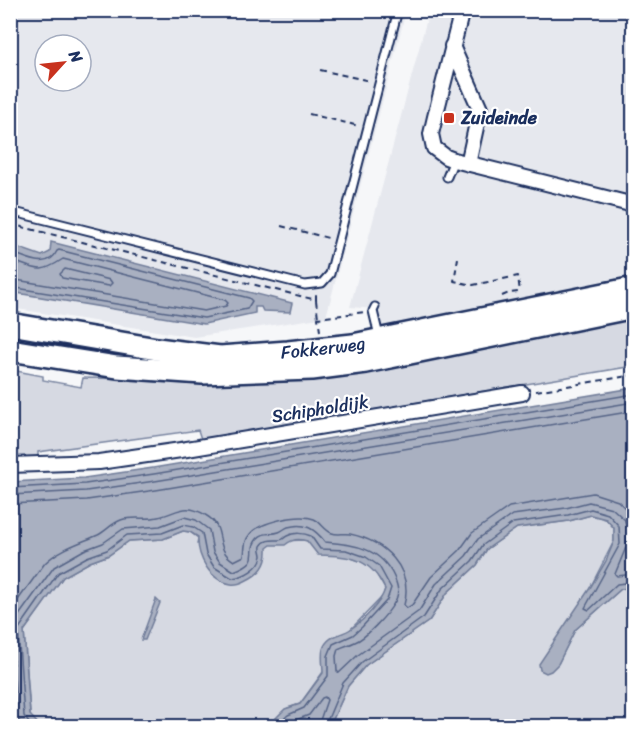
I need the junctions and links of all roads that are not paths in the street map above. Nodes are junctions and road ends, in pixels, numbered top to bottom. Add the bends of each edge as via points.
1 (398, 10) edge
2 (462, 10) edge
3 (452, 46) junction
4 (454, 160) junction
5 (468, 164) junction
6 (447, 177) dead end
7 (633, 205) edge
8 (10, 211) edge
9 (633, 288) edge
10 (633, 308) edge
11 (374, 309) road end
12 (10, 324) edge
13 (380, 340) junction
14 (10, 350) edge
15 (522, 393) road end
16 (10, 465) edge

1 - 8 lane via 330,274 322,283 305,285
2 - 3 street
3 - 4 street via 431,134 434,148
3 - 5 street via 480,109
4 - 5 street
4 - 6 lane
5 - 7 street
9 - 13 main road, Fokkerweg
10 - 14 main road, Fokkerweg via 366,362 312,369 202,373 117,367
11 - 13 lane
12 - 13 main road, Fokkerweg via 220,357 334,348
15 - 16 street, Schipholdijk via 99,462

